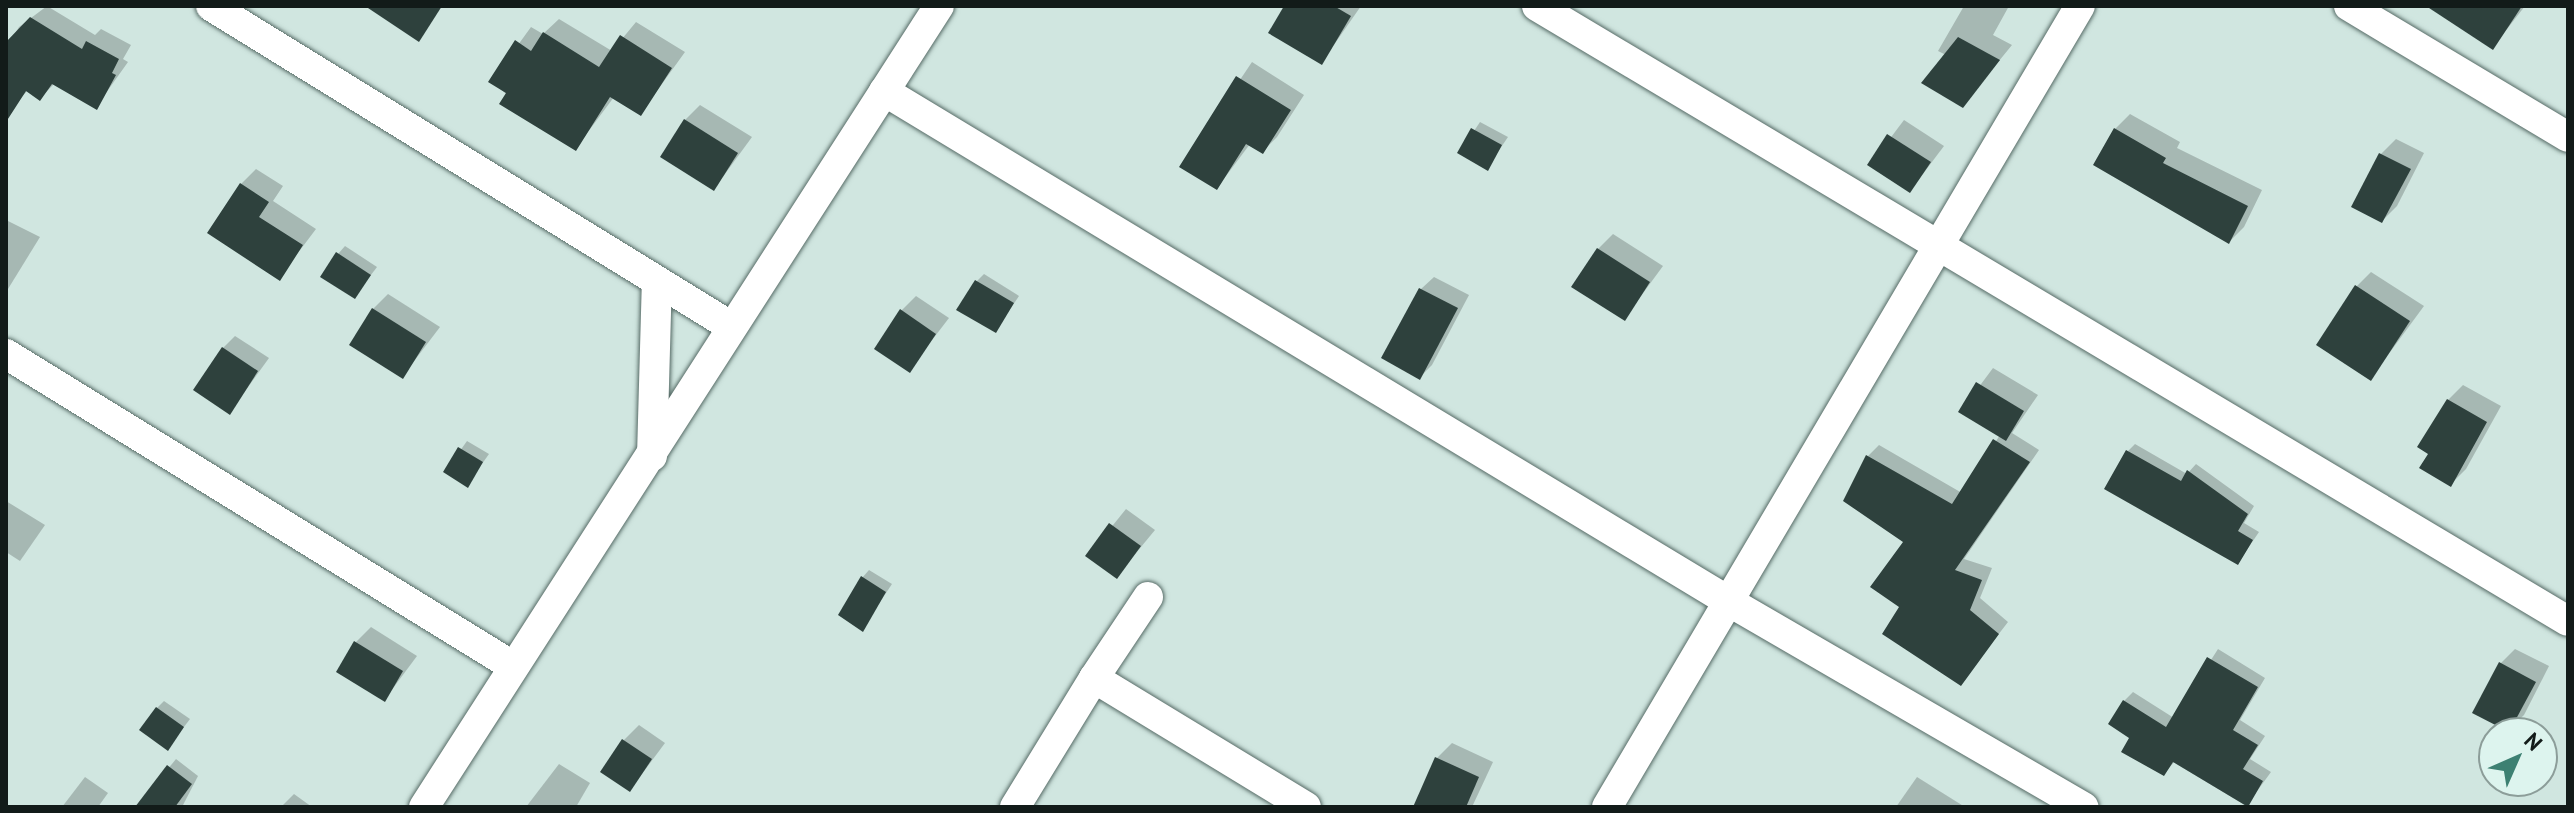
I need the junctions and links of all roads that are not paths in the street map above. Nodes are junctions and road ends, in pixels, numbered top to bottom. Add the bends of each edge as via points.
1 (211, 6) edge
2 (939, 6) edge
3 (1537, 6) edge
4 (2080, 6) edge
5 (2349, 6) edge
6 (884, 91) junction
7 (2568, 137) edge
8 (1938, 247) junction
9 (657, 282) junction
10 (732, 327) junction
11 (6, 354) edge
12 (652, 459) junction
13 (1148, 597) dead end
14 (1728, 601) junction
15 (2568, 621) edge
16 (511, 665) junction
17 (1094, 678) junction
18 (424, 807) edge
19 (1015, 807) edge
20 (1306, 807) edge
21 (1607, 807) edge
22 (2084, 807) edge

1 - 9 street
2 - 6 street
3 - 8 street
4 - 8 street
5 - 7 street
6 - 10 street
6 - 14 street
8 - 14 street
8 - 15 street
9 - 10 street
9 - 12 street
10 - 12 street
11 - 16 street
12 - 16 street
13 - 17 street
14 - 21 street
14 - 22 street
16 - 18 street
17 - 19 street
17 - 20 street

